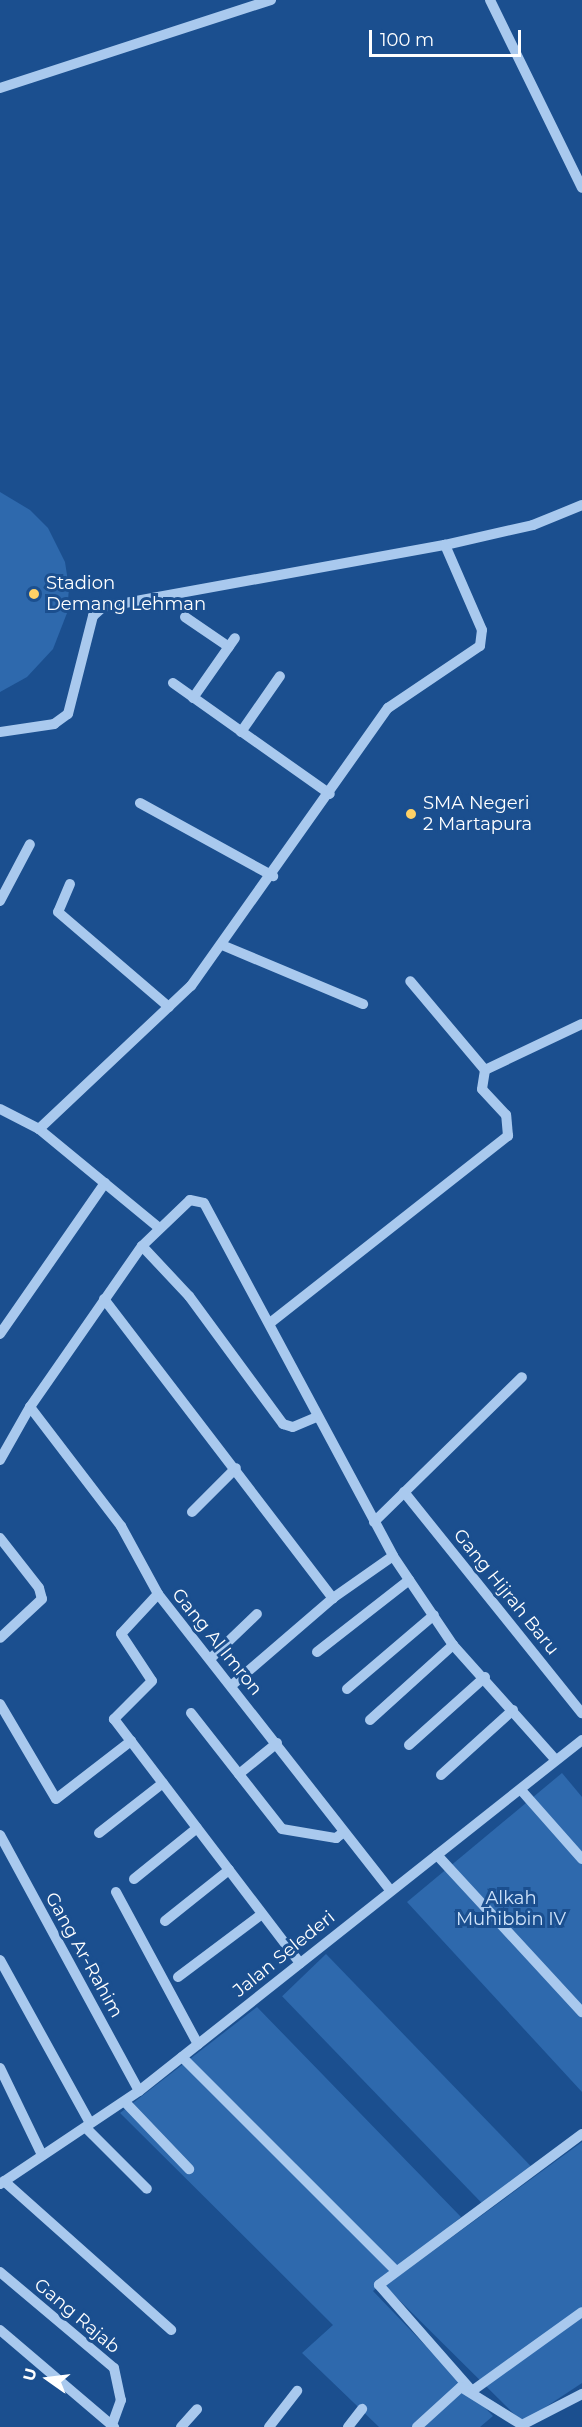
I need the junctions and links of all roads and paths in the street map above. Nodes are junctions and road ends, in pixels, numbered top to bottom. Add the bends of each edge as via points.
1 (271, 0) edge
2 (490, 0) edge
3 (0, 88) edge
4 (582, 188) edge
5 (582, 505) edge
6 (445, 545) junction
7 (185, 616) dead end
8 (279, 676) dead end
9 (173, 683) dead end
10 (193, 698) junction
11 (0, 732) edge
12 (241, 732) junction
13 (330, 794) junction
14 (140, 802) dead end
15 (30, 844) dead end
16 (273, 876) junction
17 (70, 884) dead end
18 (0, 901) edge
19 (222, 945) junction
20 (410, 981) dead end
21 (363, 1004) dead end
22 (169, 1007) junction
23 (582, 1024) edge
24 (485, 1070) junction
25 (1, 1112) edge
26 (39, 1129) junction
27 (105, 1183) junction
28 (158, 1227) junction
29 (142, 1246) junction
30 (104, 1299) junction
31 (270, 1323) junction
32 (0, 1334) edge
33 (522, 1377) dead end
34 (30, 1407) junction
35 (316, 1417) junction
36 (0, 1460) edge
37 (236, 1468) junction
38 (404, 1492) junction
39 (192, 1512) dead end
40 (374, 1522) junction
41 (0, 1538) edge
42 (393, 1556) junction
43 (409, 1580) junction
44 (158, 1594) junction
45 (333, 1598) junction
46 (257, 1614) dead end
47 (434, 1615) junction
48 (0, 1638) edge
49 (453, 1645) junction
50 (317, 1652) dead end
51 (210, 1659) junction
52 (485, 1677) junction
53 (232, 1685) junction
54 (347, 1689) dead end
55 (0, 1704) edge
56 (513, 1710) junction
57 (191, 1713) dead end
58 (582, 1713) edge
59 (370, 1720) dead end
60 (582, 1740) edge
61 (131, 1742) junction
62 (277, 1743) junction
63 (409, 1745) dead end
64 (556, 1760) junction
65 (239, 1774) junction
66 (441, 1775) dead end
67 (163, 1783) junction
68 (521, 1790) junction
69 (197, 1828) junction
70 (344, 1832) junction
71 (99, 1833) dead end
72 (0, 1835) edge
73 (437, 1855) junction
74 (582, 1859) edge
75 (229, 1870) junction
76 (134, 1878) dead end
77 (390, 1890) junction
78 (116, 1892) dead end
79 (262, 1914) junction
80 (165, 1921) dead end
81 (0, 1960) edge
82 (300, 1963) junction
83 (178, 1977) dead end
84 (582, 2012) edge
85 (198, 2044) junction
86 (182, 2057) junction
87 (0, 2068) edge
88 (140, 2091) junction
89 (125, 2102) junction
90 (88, 2126) junction
91 (582, 2133) edge
92 (42, 2155) junction
93 (189, 2169) dead end
94 (2, 2182) edge
95 (147, 2189) dead end
96 (394, 2271) junction
97 (0, 2272) edge
98 (582, 2312) edge
99 (0, 2330) edge
100 (171, 2330) dead end
101 (297, 2391) dead end
102 (472, 2391) junction
103 (582, 2394) edge
104 (197, 2409) dead end
105 (362, 2409) dead end
106 (527, 2425) edge
107 (113, 2426) edge
108 (181, 2427) edge
109 (269, 2427) edge
110 (348, 2427) edge
111 (417, 2427) edge

1 - 3 street
2 - 4 street
5 - 6 street via 533,525
6 - 11 street via 103,607 93,616 68,714 54,724
6 - 13 street via 483,640 388,708
7 - 10 street via 232,642
8 - 12 street
9 - 10 street
10 - 12 street
12 - 13 street
13 - 16 street
14 - 16 street
15 - 18 street
16 - 19 street
17 - 22 street via 58,912
19 - 21 street
19 - 22 street
20 - 24 street
22 - 26 street
23 - 24 street
24 - 31 street via 482,1089 506,1115 508,1136
25 - 26 street
26 - 27 street
27 - 28 street
27 - 32 street
28 - 29 street
28 - 31 street via 190,1200 204,1203
29 - 30 street
29 - 35 street via 189,1296 283,1424 293,1427
30 - 34 street
30 - 37 street
31 - 35 street
33 - 38 street
34 - 36 street
34 - 44 street, Gang Al Imron via 121,1526
35 - 40 street
37 - 39 street
37 - 45 street
38 - 40 street
38 - 58 street, Gang Hijrah Baru
40 - 42 street
41 - 48 street via 39,1588 42,1599
42 - 43 street
42 - 45 street
43 - 47 street
43 - 50 street
44 - 51 street, Gang Al Imron
44 - 61 street via 121,1634 152,1681 114,1714
45 - 53 street
46 - 51 street
47 - 49 street
47 - 54 street
49 - 52 street
49 - 59 street
51 - 53 street, Gang Al Imron
52 - 56 street
52 - 63 street
53 - 62 street, Gang Al Imron
55 - 61 street via 56,1799
56 - 64 street
56 - 66 street
57 - 65 street
60 - 64 street, Jalan Selederi
61 - 67 street
62 - 65 street
62 - 70 street, Gang Al Imron
64 - 68 street, Jalan Selederi
65 - 70 street via 282,1829 336,1838
67 - 69 street
67 - 71 street
68 - 73 street, Jalan Selederi
68 - 74 street
69 - 75 street
69 - 76 street
70 - 77 street, Gang Al Imron
72 - 88 street, Gang Ar-Rahim
73 - 77 street, Jalan Selederi
73 - 84 street
75 - 79 street
75 - 80 street
77 - 82 street, Jalan Selederi
78 - 85 street
79 - 82 street
79 - 83 street
81 - 90 street
82 - 85 street, Jalan Selederi
85 - 86 street, Jalan Selederi
86 - 88 street, Jalan Selederi
86 - 96 street
87 - 92 street
88 - 89 street, Jalan Selederi
89 - 90 street, Jalan Selederi
89 - 93 street
90 - 92 street, Jalan Selederi
90 - 95 street
91 - 96 street
92 - 94 street, Jalan Selederi
94 - 100 street
96 - 102 street via 379,2285
97 - 107 street, Gang Rajab via 114,2368 121,2400
98 - 102 street
99 - 107 street
101 - 109 street
102 - 106 street
102 - 111 street via 461,2387 449,2394
103 - 106 street
104 - 108 street
105 - 110 street

